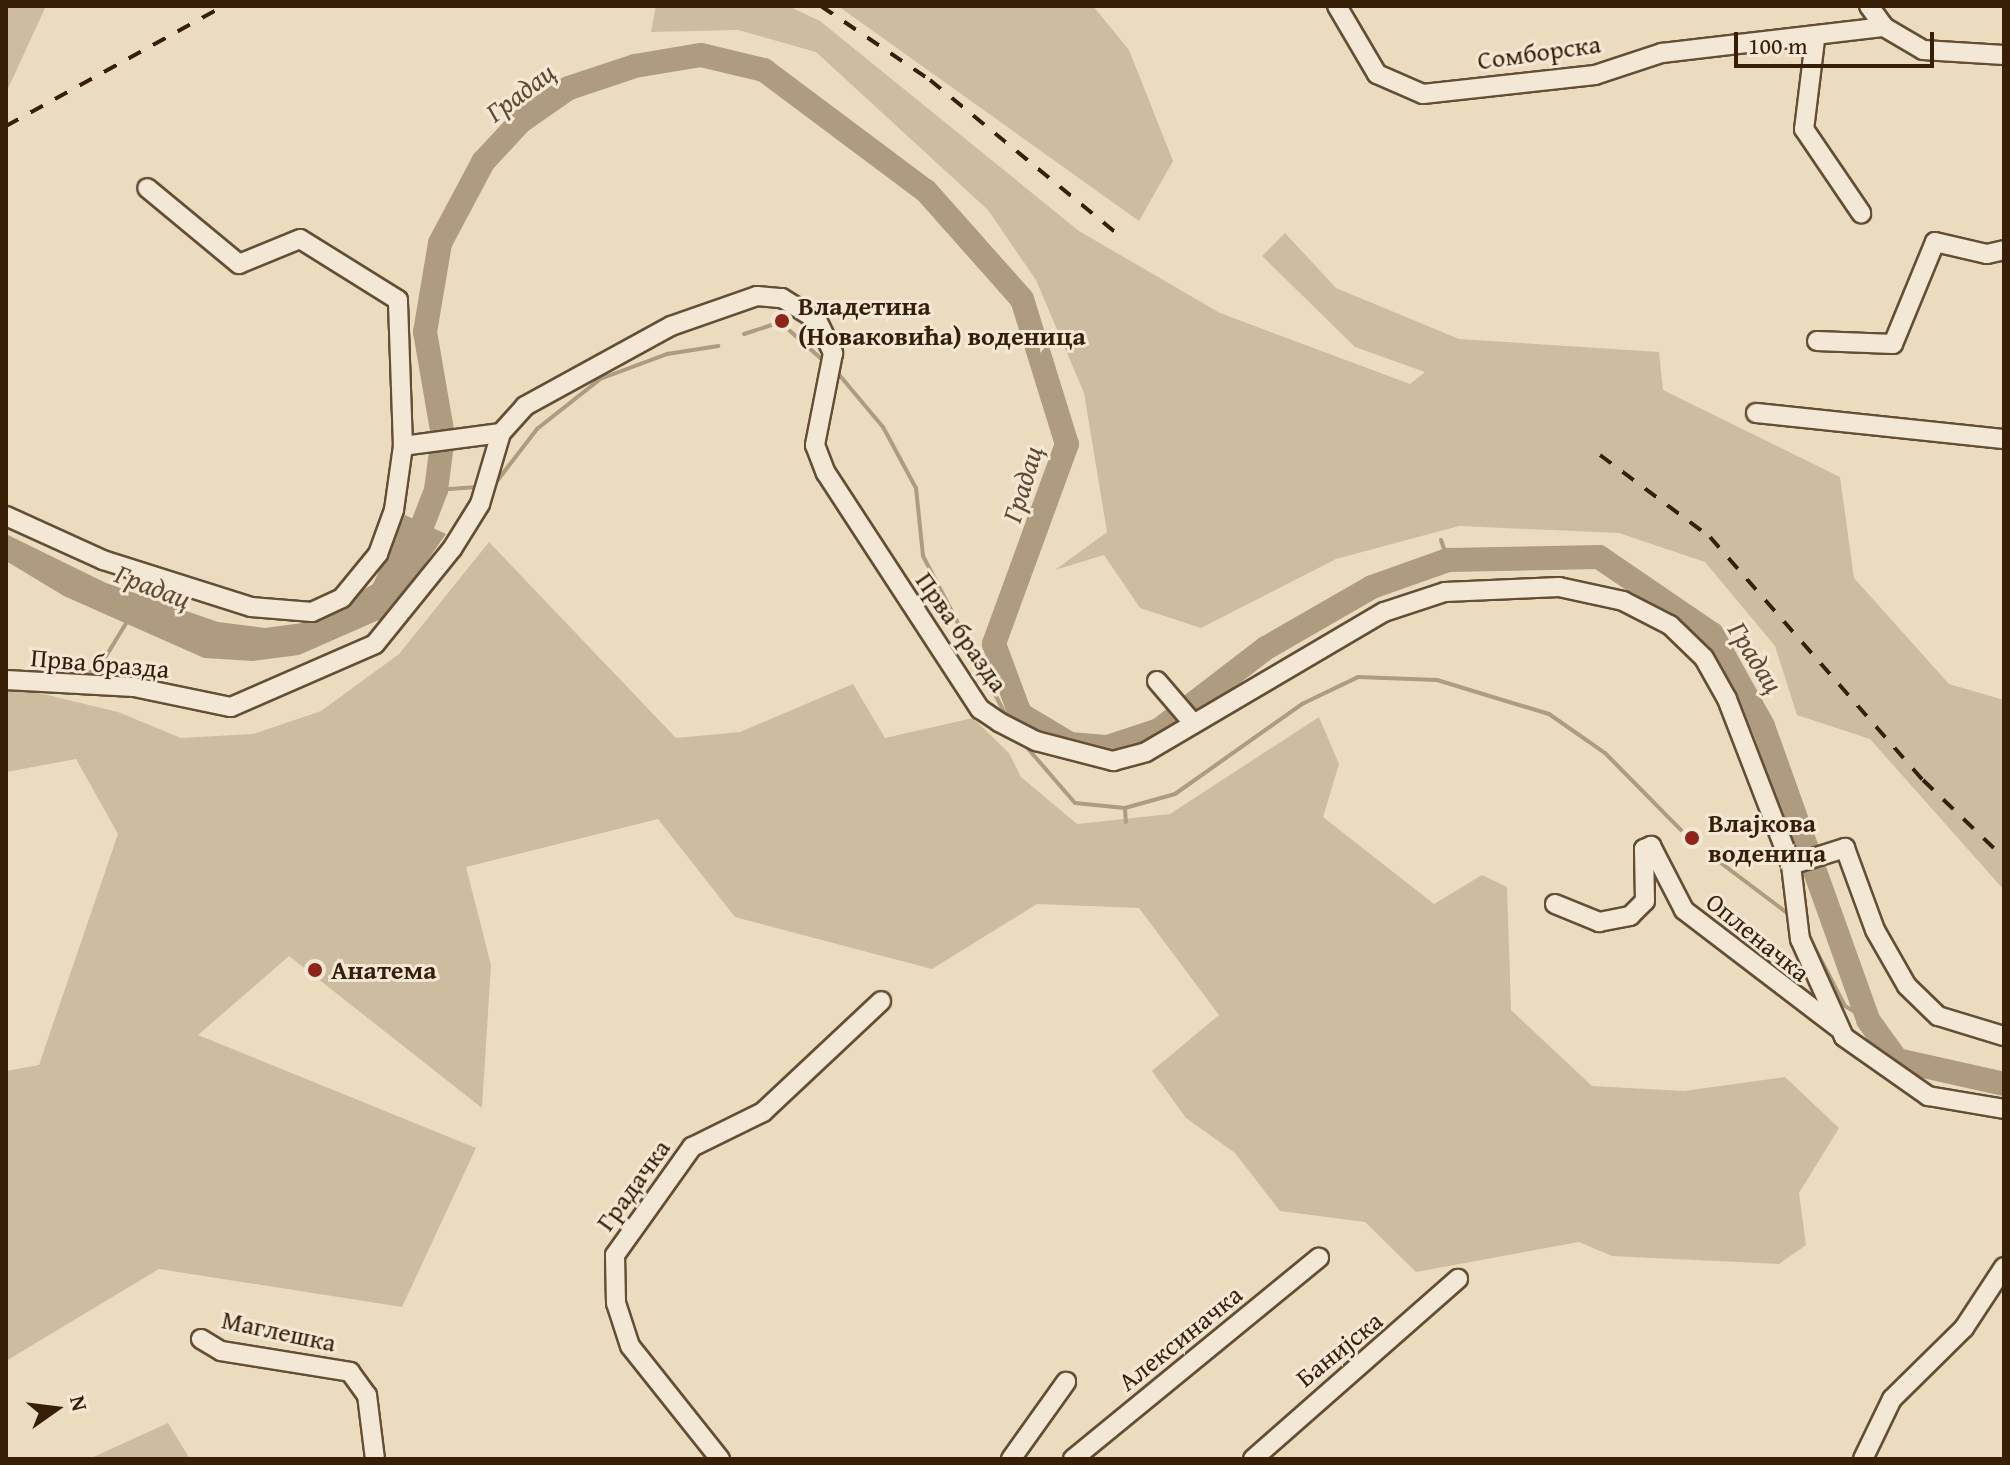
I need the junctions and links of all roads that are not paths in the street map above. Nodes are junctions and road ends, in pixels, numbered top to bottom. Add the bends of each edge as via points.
1 (1337, 6) edge
2 (1869, 6) edge
3 (1884, 27) junction
4 (1815, 40) junction
5 (2004, 55) edge
6 (147, 188) dead end
7 (1861, 213) dead end
8 (2004, 250) edge
9 (1817, 341) dead end
10 (1756, 413) dead end
11 (501, 433) junction
12 (2004, 439) edge
13 (408, 445) junction
14 (6, 516) edge
15 (6, 680) edge
16 (1157, 681) dead end
17 (1193, 723) junction
18 (1796, 864) junction
19 (1555, 904) dead end
20 (1819, 981) junction
21 (1794, 998) junction
22 (881, 1001) dead end
23 (1837, 1027) junction
24 (2004, 1036) edge
25 (2004, 1109) edge
26 (1319, 1258) dead end
27 (2004, 1267) edge
28 (1458, 1279) dead end
29 (201, 1339) dead end
30 (1066, 1382) dead end
31 (375, 1459) edge
32 (720, 1459) edge
33 (1011, 1459) edge
34 (1073, 1459) edge
35 (1253, 1459) edge
36 (1863, 1459) edge

1 - 4 street, Сомборска via 1377,74 1392,87 1423,94 1595,75 1662,53
2 - 3 street
3 - 4 street, Сомборска
3 - 5 street via 1933,52
4 - 7 street via 1804,129
6 - 13 street via 239,264 300,239 398,300
8 - 9 street via 1987,254 1935,242 1893,344
10 - 12 street
11 - 13 street
11 - 15 street, Прва бразда via 480,504 375,644 231,707 134,687
11 - 17 street, Прва бразда via 562,383 671,326 757,296 802,308 833,353 815,445 826,473 980,709 1036,741 1113,761 1146,752
13 - 14 street via 378,554 342,598 312,612 194,593
16 - 17 street
17 - 18 street, Прва бразда via 1384,612 1445,592 1559,587 1623,601 1670,625 1704,658
18 - 20 street, Прва бразда via 1799,933
18 - 24 street via 1845,848 1875,930 1907,986 1938,1016
19 - 21 street, Опленачка via 1599,922 1630,916 1645,901 1644,849 1651,846 1684,910
20 - 21 street
20 - 23 street, Прва бразда
21 - 23 street, Опленачка
22 - 32 street, Градачка via 763,1112 692,1147 615,1255 616,1303 630,1346
23 - 25 street, Прва бразда via 1853,1046 1928,1096
26 - 34 street, Алексиначка
27 - 36 street via 1964,1328 1892,1399
28 - 35 street, Банијска
29 - 31 street, Маглешка via 221,1351 350,1372 367,1395
30 - 33 street

